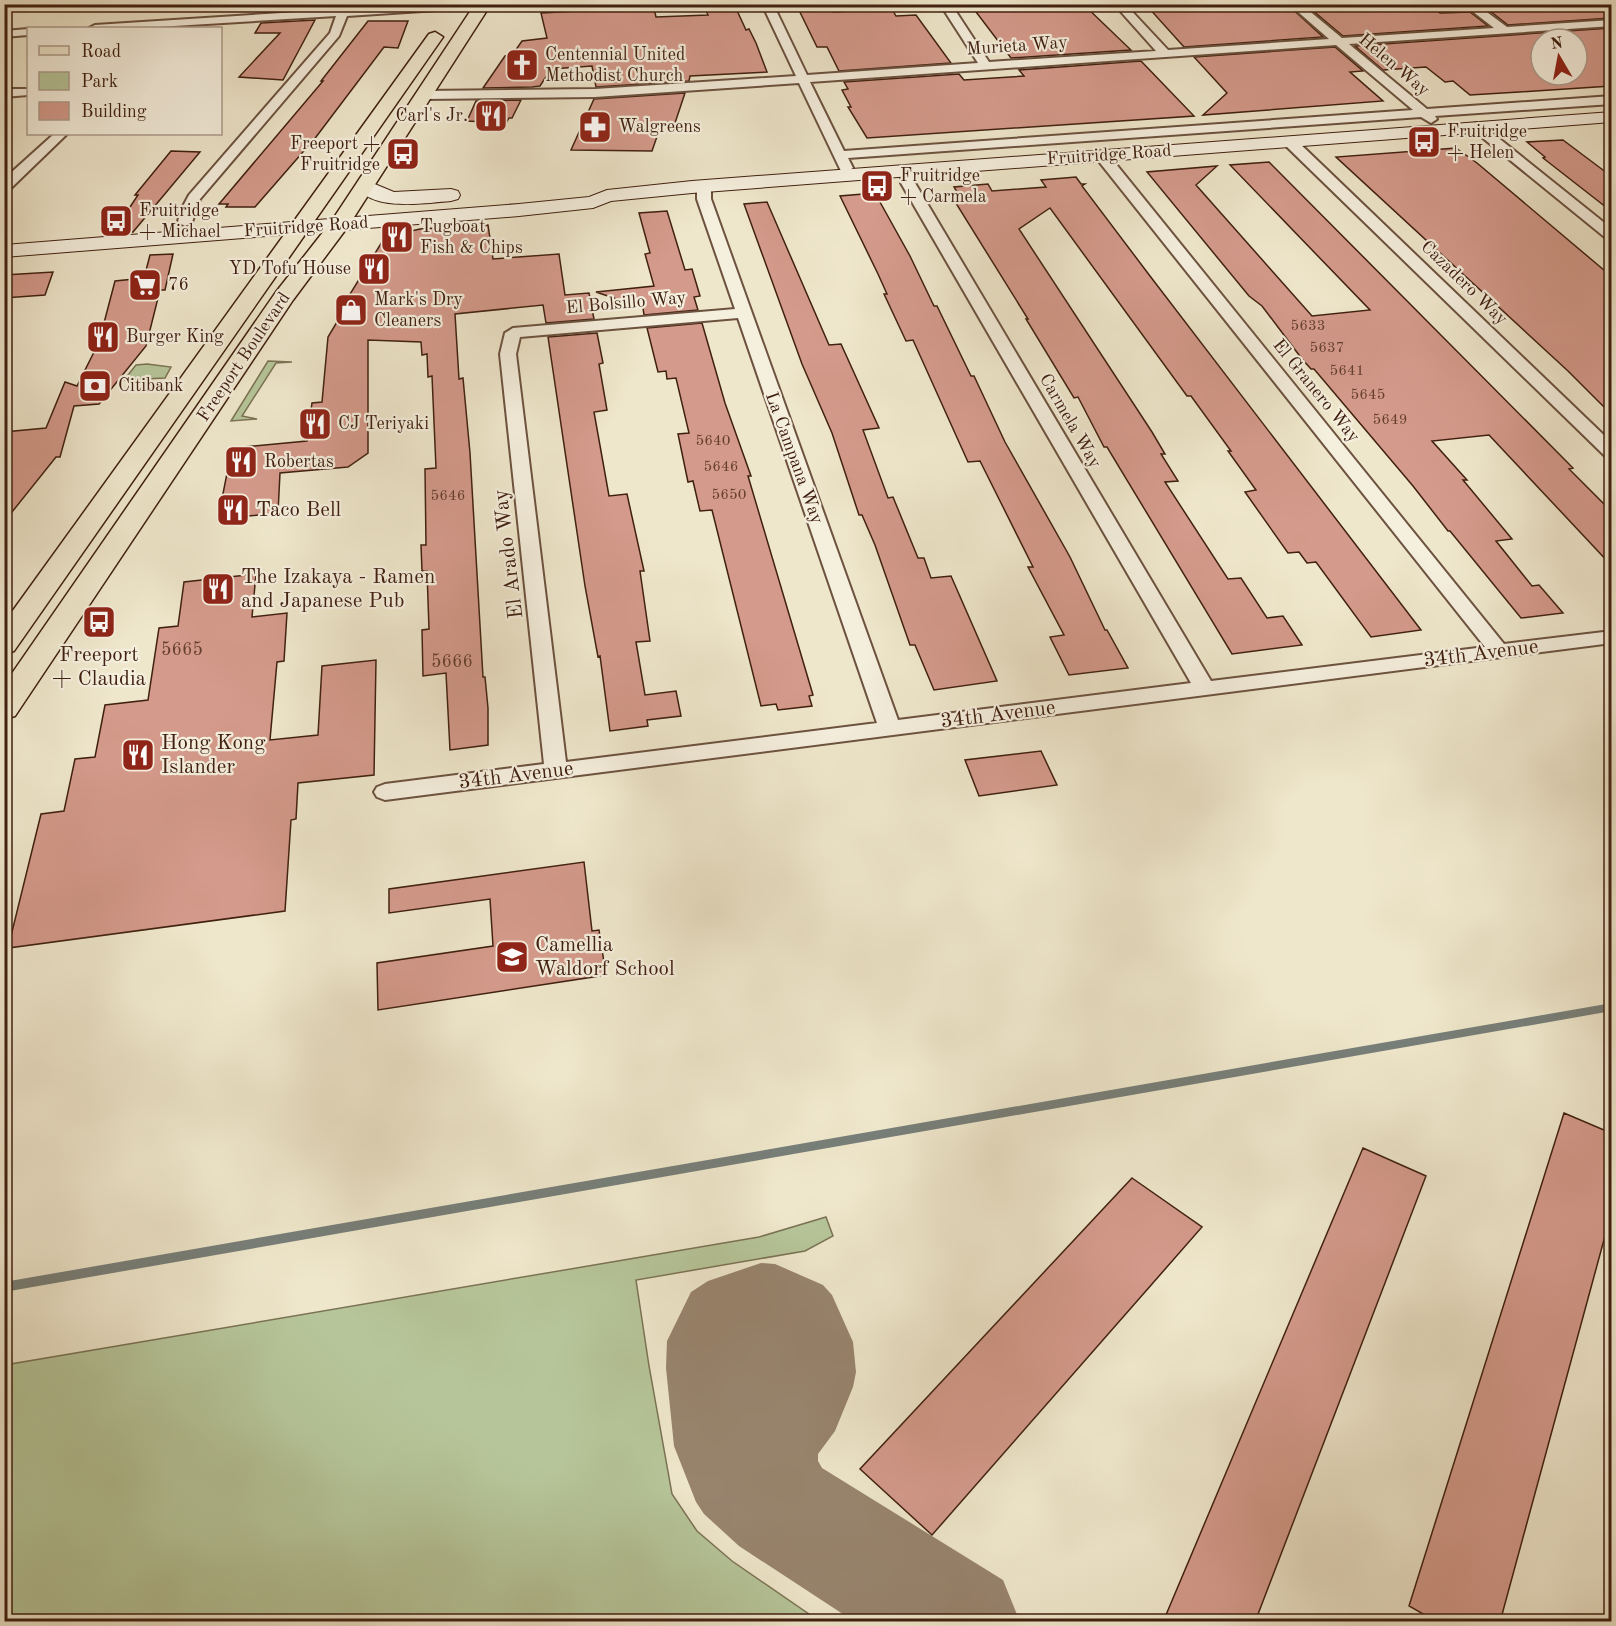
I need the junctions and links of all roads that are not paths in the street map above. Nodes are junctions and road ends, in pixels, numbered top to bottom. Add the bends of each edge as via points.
1 (767, 4) edge
2 (945, 4) edge
3 (1119, 4) edge
4 (1294, 4) edge
5 (1468, 4) edge
6 (483, 5) edge
7 (456, 6) edge
8 (169, 11) dead end
9 (342, 14) junction
10 (1611, 23) edge
11 (166, 26) edge
12 (130, 27) edge
13 (1506, 31) junction
14 (27, 32) edge
15 (4, 34) edge
16 (1339, 43) junction
17 (1165, 54) junction
18 (986, 66) junction
19 (802, 79) junction
20 (27, 92) edge
21 (4, 93) edge
22 (424, 95) junction
23 (1611, 100) edge
24 (1424, 113) junction
25 (1611, 117) edge
26 (1477, 127) junction
27 (1445, 130) junction
28 (60, 135) edge
29 (1290, 142) junction
30 (839, 155) junction
31 (1102, 156) junction
32 (34, 159) junction
33 (14, 161) dead end
34 (908, 170) junction
35 (849, 175) junction
36 (365, 186) junction
37 (704, 186) junction
38 (4, 187) edge
39 (516, 192) dead end
40 (550, 193) junction
41 (470, 194) dead end
42 (607, 196) junction
43 (345, 217) junction
44 (304, 220) junction
45 (185, 222) junction
46 (1611, 236) edge
47 (4, 242) edge
48 (4, 252) edge
49 (742, 313) junction
50 (513, 333) joint
51 (1611, 453) edge
52 (1611, 637) edge
53 (4, 645) edge
54 (1499, 651) junction
55 (1205, 689) junction
56 (8, 700) edge
57 (890, 729) junction
58 (556, 771) junction
59 (385, 792) dead end

1 - 19 street
2 - 18 street
3 - 17 street
4 - 16 street, Helen Way
5 - 13 street
6 - 7 street
6 - 22 main road, Freeport Boulevard
7 - 9 street
7 - 44 main road, Freeport Boulevard
8 - 11 street
9 - 11 street
9 - 45 street via 335,34 194,198
10 - 13 street, Murieta Way
11 - 12 street
13 - 16 street, Murieta Way
14 - 15 street
16 - 17 street, Murieta Way
16 - 24 street, Helen Way
17 - 18 street, Murieta Way
18 - 19 street, Murieta Way
19 - 22 street, Murieta Way via 595,93
19 - 30 street
20 - 21 street
22 - 36 main road, Freeport Boulevard
23 - 24 street
24 - 27 street, Helen Way
24 - 30 street
25 - 26 main road, Fruitridge Road
26 - 27 main road, Fruitridge Road
26 - 46 street
27 - 29 main road, Fruitridge Road
28 - 32 street
29 - 31 main road, Fruitridge Road
29 - 51 street, Cazadero Way
30 - 35 street
31 - 34 main road, Fruitridge Road
31 - 54 street, El Granero Way
32 - 33 street
32 - 38 street
34 - 35 main road, Fruitridge Road
34 - 55 street, Carmela Way via 908,183
35 - 37 main road, Fruitridge Road
36 - 41 main road via 375,194 390,197
36 - 43 main road, Freeport Boulevard
37 - 42 main road, Fruitridge Road
37 - 49 street, La Campana Way via 704,199
39 - 40 main road
40 - 42 main road, Fruitridge Road via 587,191
40 - 43 main road, Fruitridge Road
42 - 43 main road, Fruitridge Road via 563,206
43 - 44 main road, Fruitridge Road
43 - 56 main road, Freeport Boulevard via 284,297
44 - 45 main road, Fruitridge Road
44 - 48 main road, Fruitridge Road
44 - 53 main road, Freeport Boulevard
45 - 47 main road, Fruitridge Road
49 - 50 street, El Bolsillo Way
49 - 57 street, La Campana Way
50 - 58 street, El Arado Way via 508,354
52 - 54 street, 34th Avenue
54 - 55 street, 34th Avenue
55 - 57 street, 34th Avenue
57 - 58 street, 34th Avenue
58 - 59 street, 34th Avenue

